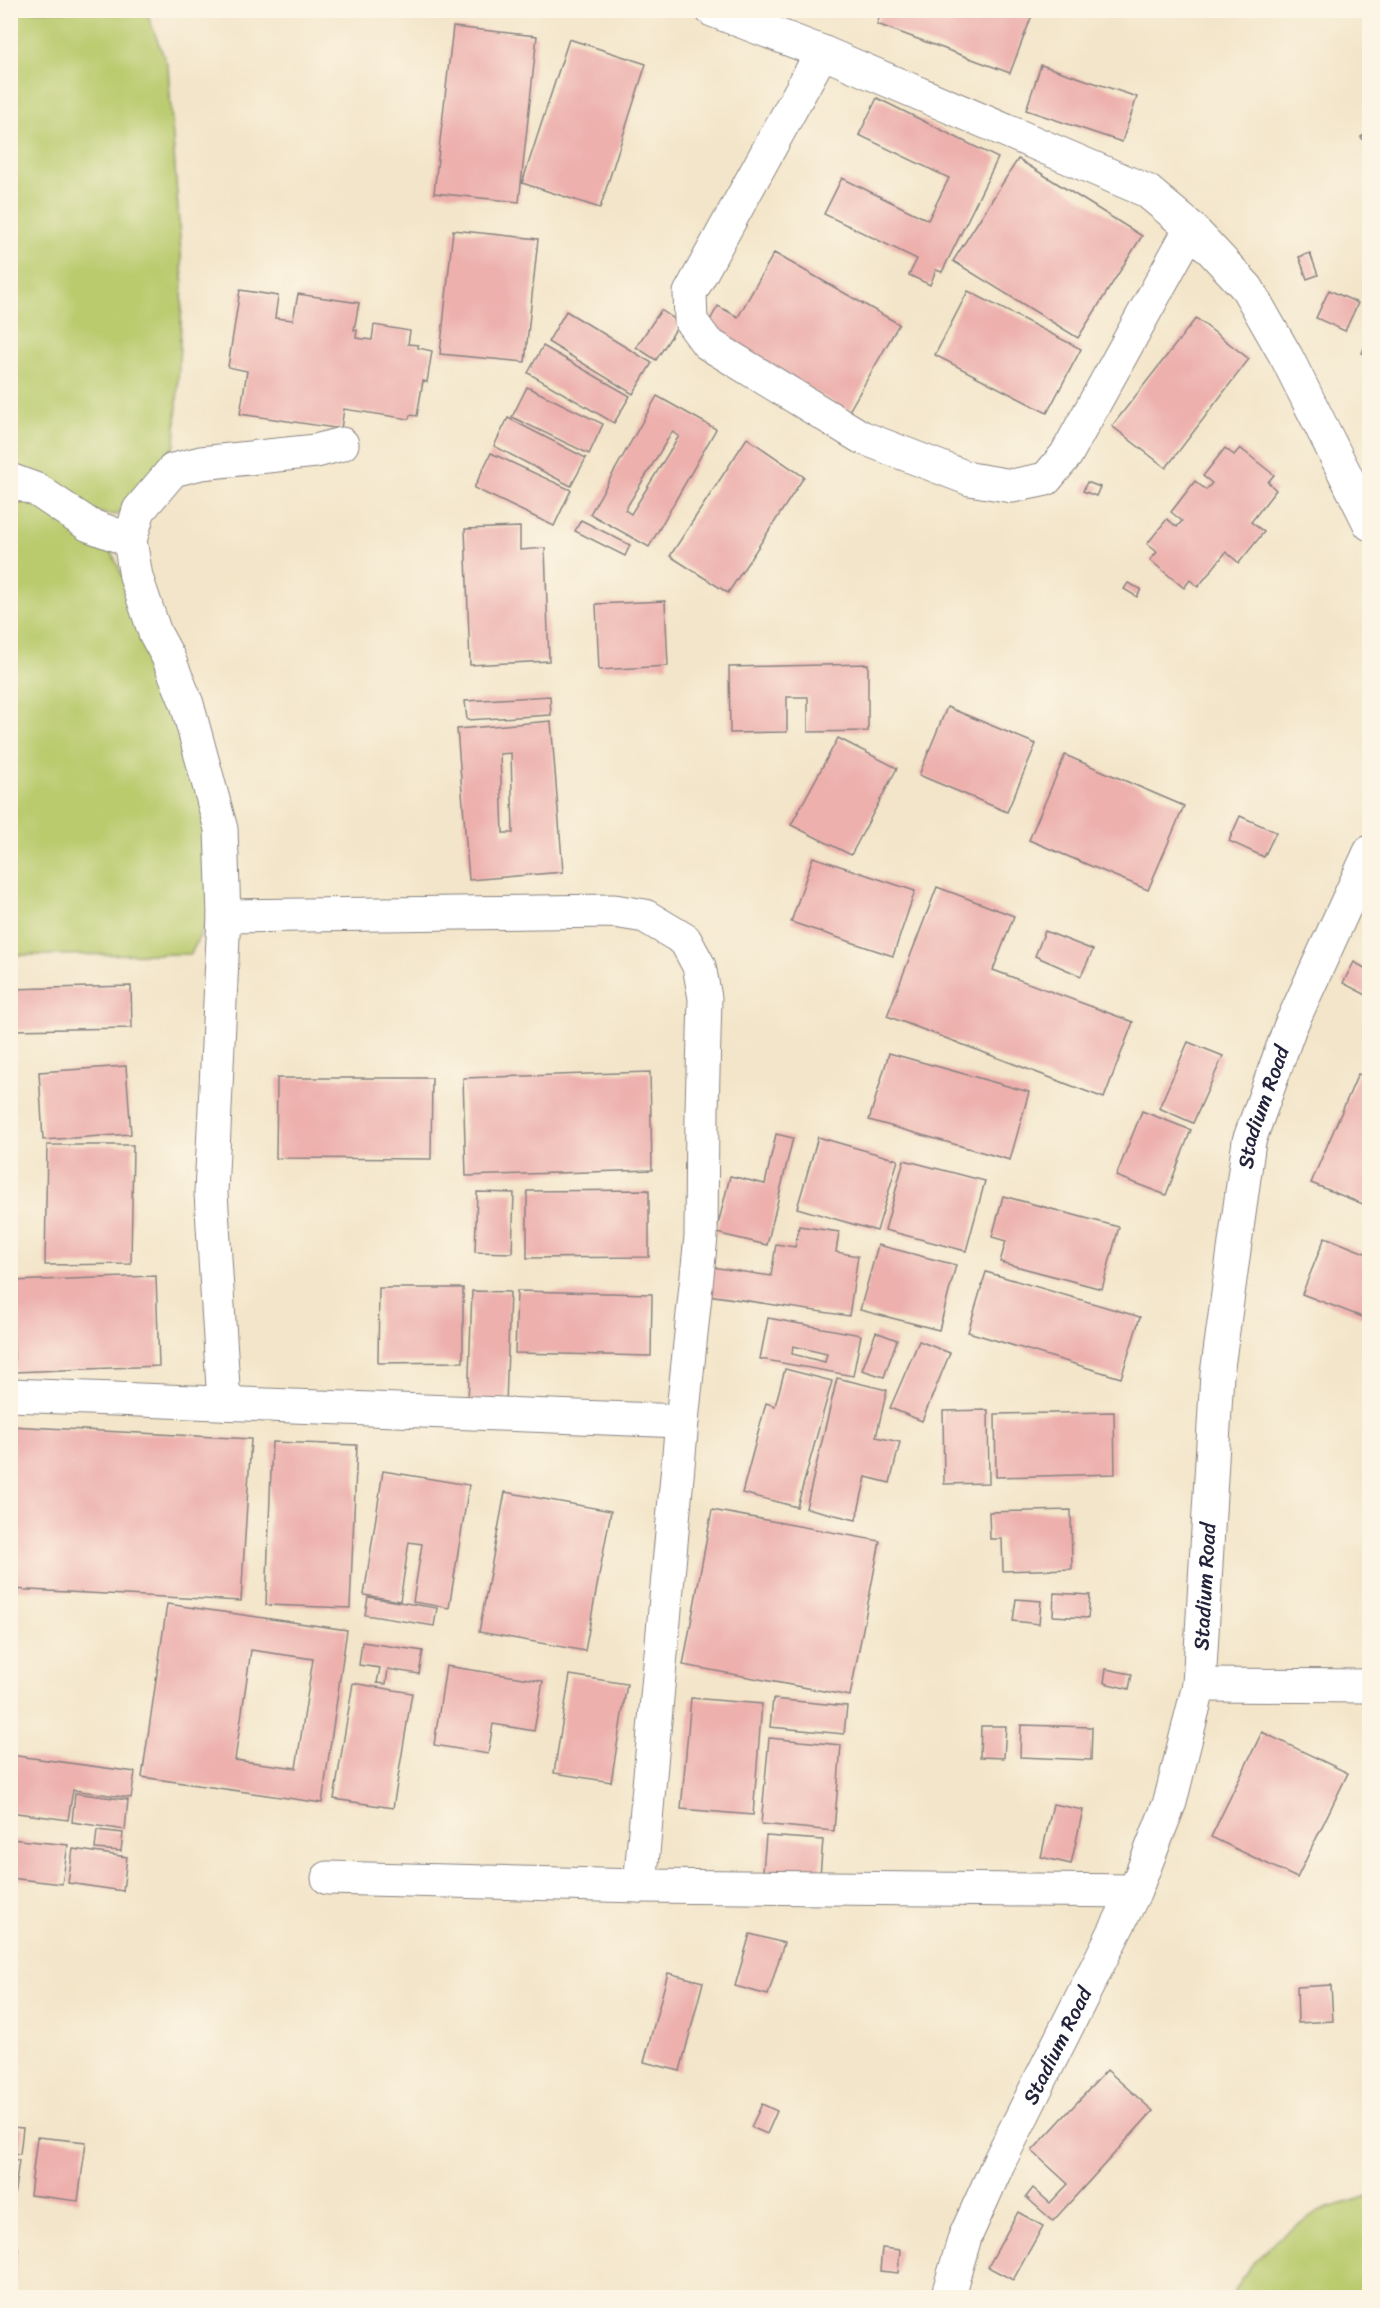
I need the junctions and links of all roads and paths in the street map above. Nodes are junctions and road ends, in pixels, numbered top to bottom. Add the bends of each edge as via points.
1 (712, 10) edge
2 (822, 52) junction
3 (1191, 228) junction
4 (342, 444) dead end
5 (10, 480) edge
6 (1370, 524) edge
7 (130, 540) junction
8 (1370, 852) edge
9 (224, 916) junction
10 (10, 1395) edge
11 (224, 1403) junction
12 (682, 1421) junction
13 (1199, 1685) junction
14 (1370, 1686) edge
15 (328, 1878) dead end
16 (640, 1886) junction
17 (1135, 1891) junction
18 (946, 2298) edge

1 - 2 street
2 - 3 street via 1147,190
2 - 3 street via 690,293 691,321 707,343 861,436 970,479 1012,486 1046,479 1066,455
3 - 6 street via 1247,288 1287,358
4 - 7 street via 173,470 139,510
5 - 7 street via 37,490 89,525
7 - 9 street via 136,577 155,633 187,704 221,829
8 - 13 street, Stadium Road via 1290,1027 1249,1141 1217,1374
9 - 11 street via 211,1193
9 - 12 street via 614,911 645,915 685,940 699,966 705,998 701,1237
10 - 11 street
11 - 12 street
12 - 16 street
13 - 14 street
13 - 17 street, Stadium Road via 1170,1802
15 - 16 street
16 - 17 street
17 - 18 street, Stadium Road via 998,2164 965,2237

